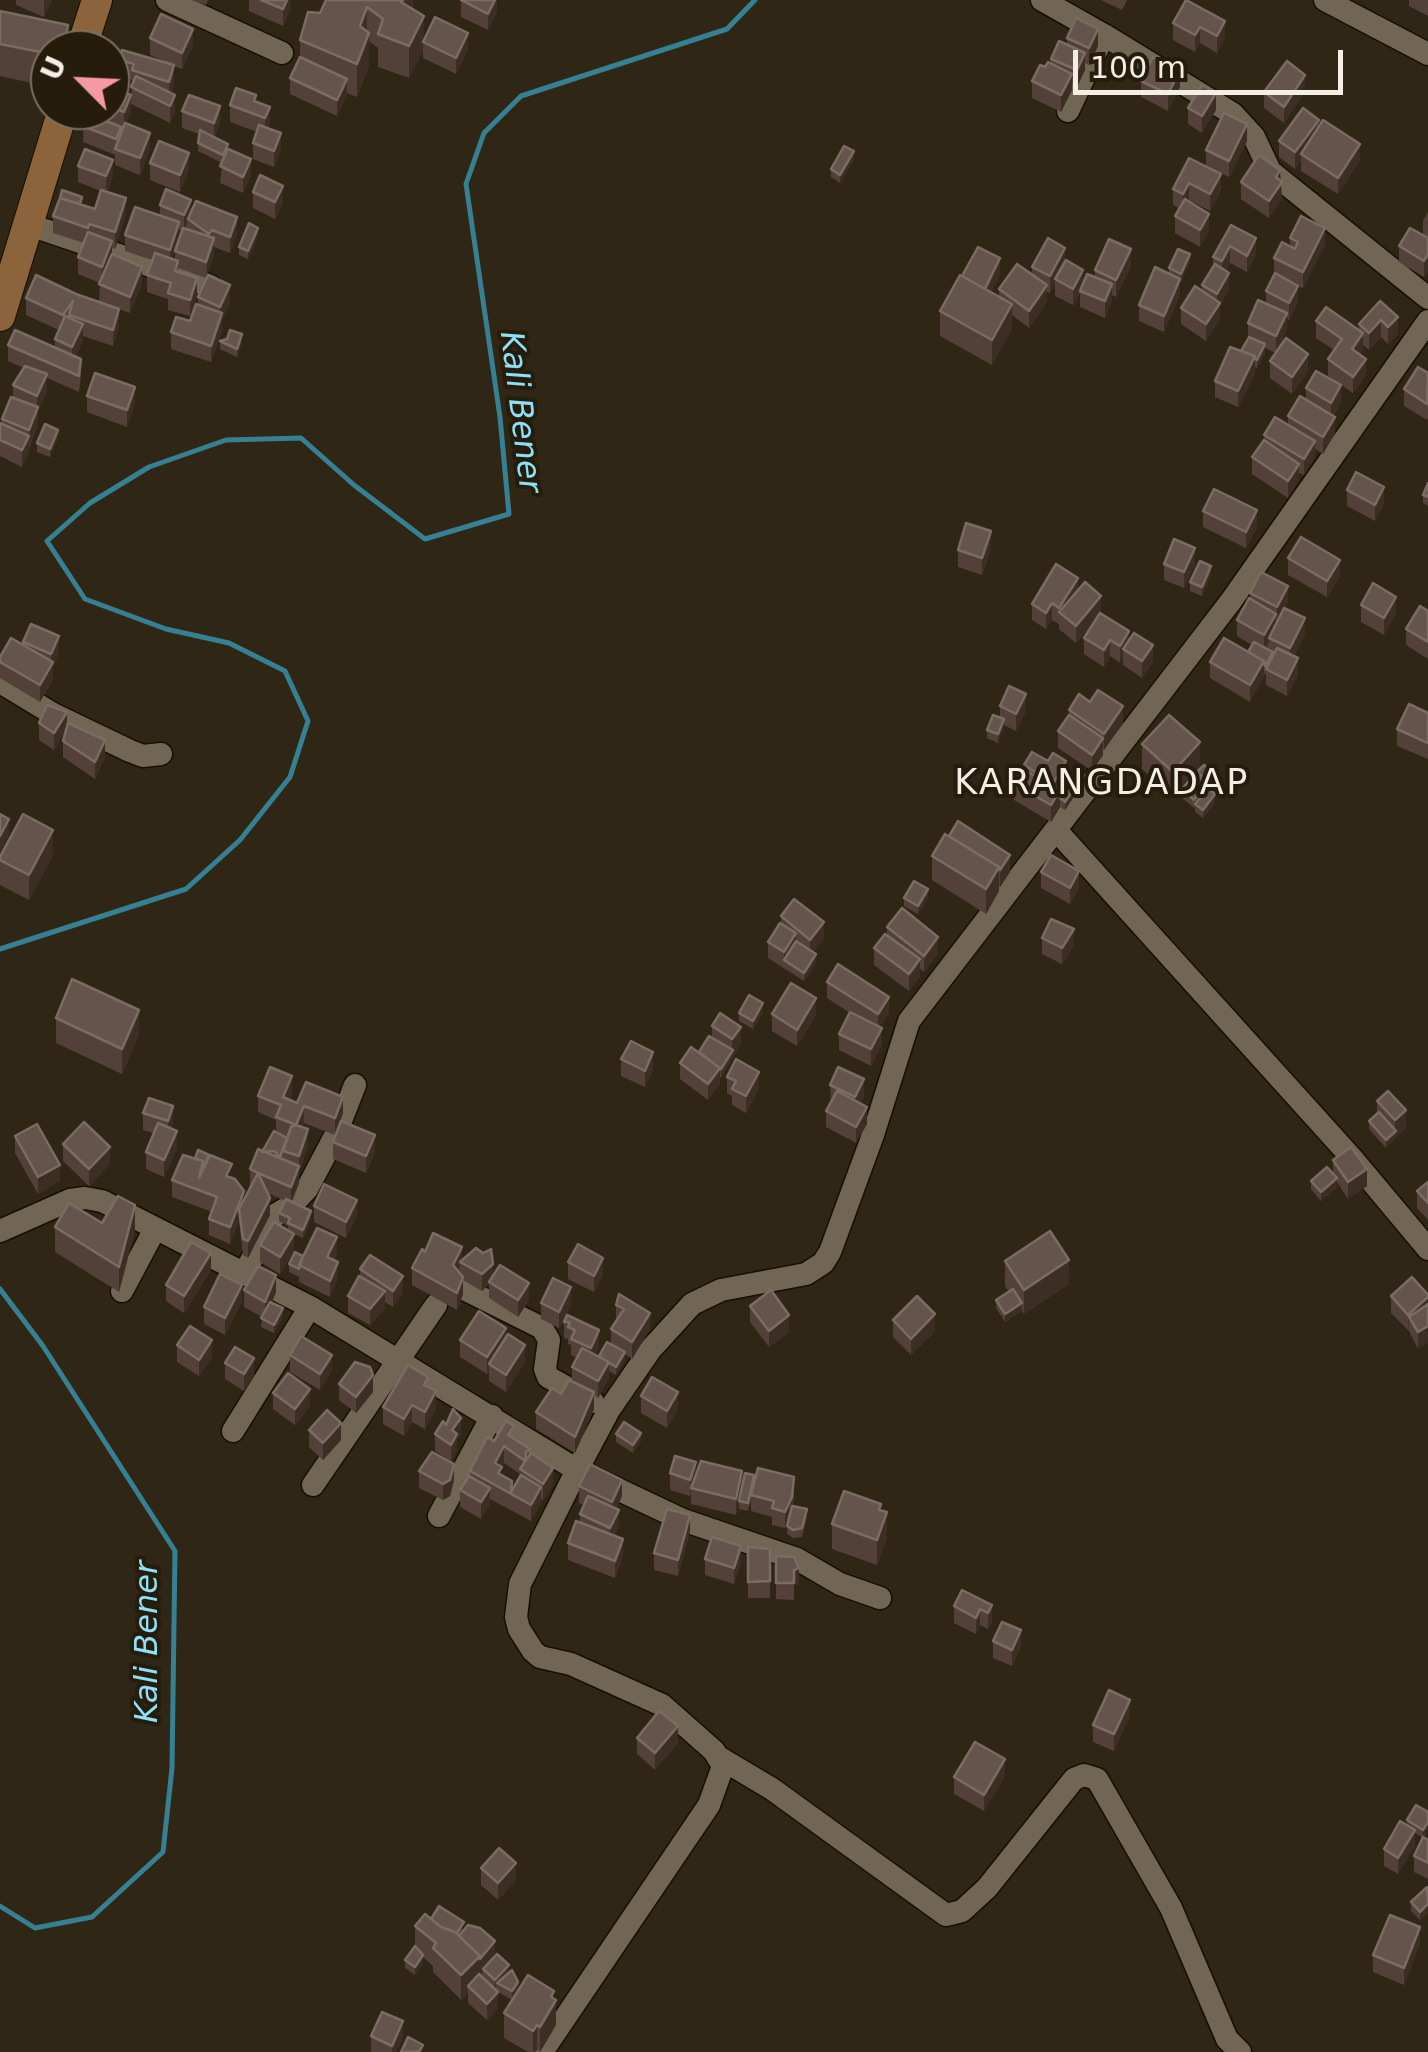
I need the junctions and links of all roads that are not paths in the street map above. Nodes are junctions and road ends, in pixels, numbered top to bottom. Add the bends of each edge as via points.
1 (97, 0) edge
2 (167, 0) edge
3 (1042, 0) edge
4 (1325, 0) edge
5 (87, 30) edge
6 (1104, 36) junction
7 (282, 53) dead end
8 (1428, 54) edge
9 (1068, 111) dead end
10 (56, 130) edge
11 (27, 224) junction
12 (210, 286) edge
13 (1428, 298) edge
14 (0, 316) edge
15 (1428, 321) edge
16 (0, 682) edge
17 (161, 754) dead end
18 (1056, 830) junction
19 (355, 1085) dead end
20 (155, 1228) junction
21 (0, 1231) edge
22 (1428, 1249) edge
23 (244, 1274) junction
24 (464, 1289) edge
25 (122, 1291) dead end
26 (436, 1305) dead end
27 (310, 1307) junction
28 (398, 1360) junction
29 (609, 1410) junction
30 (492, 1416) junction
31 (233, 1431) dead end
32 (577, 1470) junction
33 (313, 1484) dead end
34 (440, 1516) dead end
35 (880, 1598) dead end
36 (720, 1758) junction
37 (746, 1775) junction
38 (708, 1805) junction
39 (542, 2052) edge
40 (1240, 2052) edge

1 - 5 street
2 - 7 street
3 - 6 street
4 - 8 street
6 - 9 street
6 - 13 street via 1234,114 1270,171
10 - 11 street
11 - 12 street
11 - 14 street
15 - 18 street via 1242,585
16 - 17 street via 130,751
18 - 22 street
18 - 29 street via 908,1020 823,1263 806,1274 721,1290 692,1304
19 - 23 street via 307,1189 275,1215
20 - 21 street via 85,1198
20 - 23 street
20 - 25 street
23 - 27 street
24 - 29 street via 542,1328 548,1376
26 - 28 street
27 - 28 street
27 - 31 street
28 - 30 street
28 - 33 street
29 - 32 street
30 - 32 street
30 - 34 street
32 - 35 street
32 - 36 street via 520,1584 519,1629 540,1657 662,1705
36 - 37 street
36 - 38 street via 721,1776
37 - 38 street
37 - 40 street via 954,1916 987,1888 1074,1779 1091,1776 1102,1784 1171,1908 1228,2039
38 - 39 street

